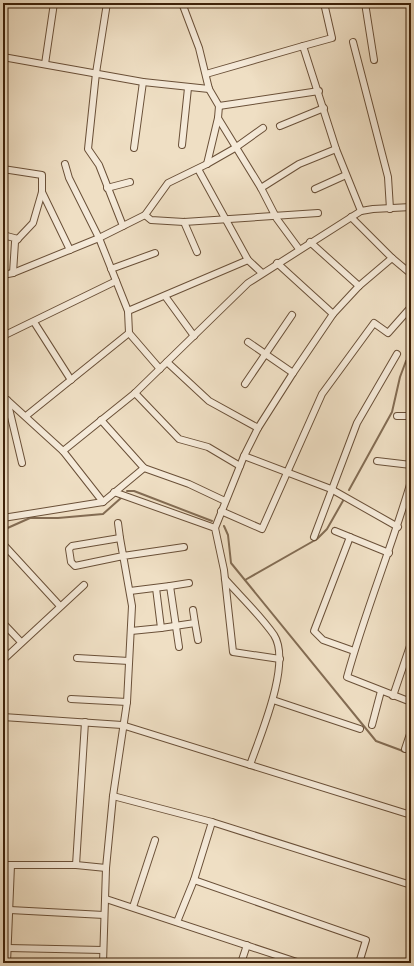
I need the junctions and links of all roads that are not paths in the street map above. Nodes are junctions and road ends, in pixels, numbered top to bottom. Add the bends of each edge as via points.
1 (54, 3) edge
2 (107, 3) edge
3 (182, 3) edge
4 (324, 3) edge
5 (366, 3) edge
6 (353, 42) dead end
7 (303, 46) junction
8 (3, 57) edge
9 (374, 60) dead end
10 (45, 64) junction
11 (96, 73) junction
12 (206, 74) junction
13 (143, 82) junction
14 (188, 88) junction
15 (209, 89) junction
16 (319, 91) junction
17 (219, 106) junction
18 (324, 108) junction
19 (218, 118) junction
20 (280, 126) dead end
21 (263, 128) dead end
22 (182, 145) dead end
23 (134, 148) dead end
24 (235, 148) junction
25 (336, 149) junction
26 (65, 164) dead end
27 (207, 164) junction
28 (3, 169) edge
29 (198, 169) junction
30 (346, 175) junction
31 (130, 182) dead end
32 (107, 188) junction
33 (261, 188) junction
34 (315, 189) dead end
35 (42, 192) junction
36 (411, 207) edge
37 (390, 208) junction
38 (361, 211) junction
39 (318, 213) dead end
40 (145, 215) junction
41 (276, 217) junction
42 (351, 217) junction
43 (226, 218) junction
44 (184, 222) junction
45 (123, 226) junction
46 (3, 235) edge
47 (99, 238) junction
48 (18, 239) junction
49 (310, 242) junction
50 (299, 249) junction
51 (70, 250) junction
52 (197, 252) dead end
53 (155, 253) dead end
54 (392, 258) junction
55 (248, 260) junction
56 (277, 263) junction
57 (111, 269) junction
58 (13, 273) junction
59 (262, 273) junction
60 (3, 274) edge
61 (411, 274) edge
62 (116, 281) junction
63 (359, 286) junction
64 (165, 296) junction
65 (411, 307) edge
66 (128, 311) junction
67 (333, 314) junction
68 (292, 315) dead end
69 (34, 322) junction
70 (129, 333) junction
71 (3, 336) edge
72 (194, 336) junction
73 (248, 342) dead end
74 (265, 354) junction
75 (397, 354) dead end
76 (167, 362) junction
77 (160, 369) junction
78 (293, 373) junction
79 (71, 380) junction
80 (245, 384) dead end
81 (135, 393) junction
82 (5, 400) edge
83 (26, 416) junction
84 (397, 416) dead end
85 (411, 416) edge
86 (101, 420) junction
87 (258, 428) junction
88 (63, 451) junction
89 (244, 456) junction
90 (377, 460) dead end
91 (22, 463) dead end
92 (411, 465) edge
93 (240, 466) junction
94 (144, 468) junction
95 (287, 473) junction
96 (411, 481) edge
97 (332, 489) junction
98 (114, 492) junction
99 (225, 501) junction
100 (103, 502) junction
101 (221, 511) junction
102 (3, 518) edge
103 (118, 523) dead end
104 (398, 527) junction
105 (215, 528) junction
106 (336, 531) dead end
107 (314, 537) dead end
108 (350, 537) junction
109 (120, 538) junction
110 (3, 544) edge
111 (184, 547) dead end
112 (389, 553) junction
113 (123, 556) junction
114 (225, 579) junction
115 (189, 583) dead end
116 (84, 585) dead end
117 (170, 586) junction
118 (156, 588) junction
119 (130, 591) junction
120 (60, 606) junction
121 (193, 610) dead end
122 (3, 623) edge
123 (195, 623) junction
124 (176, 626) junction
125 (161, 628) junction
126 (131, 631) junction
127 (198, 640) dead end
128 (21, 642) junction
129 (411, 643) edge
130 (179, 647) dead end
131 (354, 651) junction
132 (4, 657) edge
133 (77, 658) dead end
134 (280, 659) junction
135 (129, 662) junction
136 (381, 691) junction
137 (393, 696) junction
138 (71, 699) dead end
139 (273, 700) junction
140 (127, 702) junction
141 (411, 702) edge
142 (3, 717) edge
143 (85, 722) junction
144 (122, 725) junction
145 (372, 726) dead end
146 (360, 729) dead end
147 (411, 731) edge
148 (405, 749) dead end
149 (250, 765) junction
150 (113, 796) junction
151 (411, 815) edge
152 (212, 822) junction
153 (155, 840) dead end
154 (3, 865) edge
155 (11, 865) junction
156 (76, 865) junction
157 (106, 868) junction
158 (194, 880) junction
159 (411, 884) edge
160 (106, 899) junction
161 (133, 907) junction
162 (10, 910) junction
163 (104, 915) junction
164 (177, 922) junction
165 (247, 945) junction
166 (8, 948) junction
167 (103, 950) junction
168 (7, 963) edge
169 (103, 963) edge
170 (242, 963) edge
171 (300, 963) edge
172 (358, 963) edge

1 - 10 street
2 - 11 street
3 - 12 street
4 - 7 street via 332,38
5 - 9 street
6 - 37 street via 388,178
7 - 12 street
7 - 16 street
8 - 10 street
10 - 11 street
11 - 13 street
11 - 32 street via 88,149 99,165
12 - 15 street
13 - 14 street
13 - 23 street
14 - 15 street
14 - 22 street
15 - 17 street
16 - 17 street
16 - 18 street
17 - 19 street
18 - 20 street
18 - 25 street
19 - 24 street
19 - 27 street
21 - 24 street
24 - 27 street
24 - 33 street
25 - 30 street
25 - 33 street via 299,164
26 - 47 street via 68,178
27 - 29 street
28 - 35 street via 42,175
29 - 40 street via 168,183
29 - 43 street
30 - 34 street
30 - 38 street
31 - 32 street
32 - 45 street
33 - 41 street
35 - 48 street via 33,223
35 - 51 street
36 - 37 street
37 - 38 street
38 - 42 street
39 - 41 street
40 - 44 street via 151,220
40 - 45 street
41 - 43 street
41 - 50 street
42 - 49 street
42 - 54 street
43 - 44 street
43 - 55 street
44 - 52 street
45 - 47 street
46 - 48 street
47 - 51 street
47 - 57 street
48 - 58 street via 15,242
49 - 50 street
49 - 63 street
50 - 56 street
51 - 58 street
53 - 57 street
54 - 61 street
54 - 63 street
55 - 59 street
55 - 64 street
56 - 59 street
56 - 67 street
57 - 62 street
58 - 60 street
59 - 72 street via 248,283
62 - 66 street
62 - 69 street
63 - 67 street
64 - 66 street
64 - 72 street
65 - 95 street via 388,333 374,323 322,394
66 - 70 street
67 - 78 street
68 - 74 street
69 - 71 street
69 - 79 street
70 - 77 street
70 - 79 street
72 - 76 street
73 - 74 street
74 - 78 street
74 - 80 street
75 - 97 street via 357,423
76 - 77 street
76 - 87 street via 211,402
77 - 81 street
78 - 87 street
79 - 83 street
81 - 86 street
81 - 93 street via 179,439 208,447
82 - 83 street
82 - 91 street
83 - 88 street
84 - 85 street
86 - 88 street
86 - 94 street
87 - 89 street
88 - 100 street
89 - 93 street
89 - 95 street
90 - 92 street
93 - 99 street
94 - 98 street
94 - 99 street via 186,482
95 - 97 street
95 - 101 street via 262,529
96 - 104 street
97 - 104 street
97 - 107 street
98 - 100 street
98 - 105 street
99 - 101 street
100 - 102 street
101 - 105 street
103 - 109 street
104 - 112 street
105 - 114 street
106 - 108 street
108 - 112 street
108 - 131 street via 314,632 323,640
109 - 113 street
109 - 113 street via 72,546 69,550 71,562 75,566
110 - 120 street
111 - 113 street
112 - 131 street
113 - 119 street
114 - 134 street via 275,636
114 - 134 street via 233,652
115 - 117 street
116 - 120 street
117 - 118 street
117 - 124 street
118 - 119 street
118 - 125 street
119 - 126 street
120 - 128 street
121 - 123 street
122 - 128 street
123 - 124 street
123 - 127 street
124 - 125 street
124 - 130 street
125 - 126 street
126 - 135 street
128 - 132 street
129 - 137 street
131 - 136 street via 347,677
133 - 135 street
134 - 139 street
135 - 140 street
136 - 137 street
136 - 145 street
137 - 141 street
138 - 140 street
139 - 146 street
139 - 149 street
140 - 144 street
142 - 143 street
143 - 144 street
143 - 156 street
144 - 149 street
144 - 150 street
147 - 148 street
149 - 151 street
150 - 152 street
150 - 157 street
152 - 158 street
152 - 159 street
153 - 161 street
154 - 155 street
155 - 156 street
155 - 162 street
156 - 157 street
157 - 160 street
158 - 164 street
158 - 172 street via 366,940
160 - 161 street
160 - 163 street
161 - 164 street
162 - 163 street
162 - 166 street
163 - 167 street
164 - 165 street
165 - 170 street
165 - 171 street
166 - 167 street
166 - 168 street
167 - 169 street

